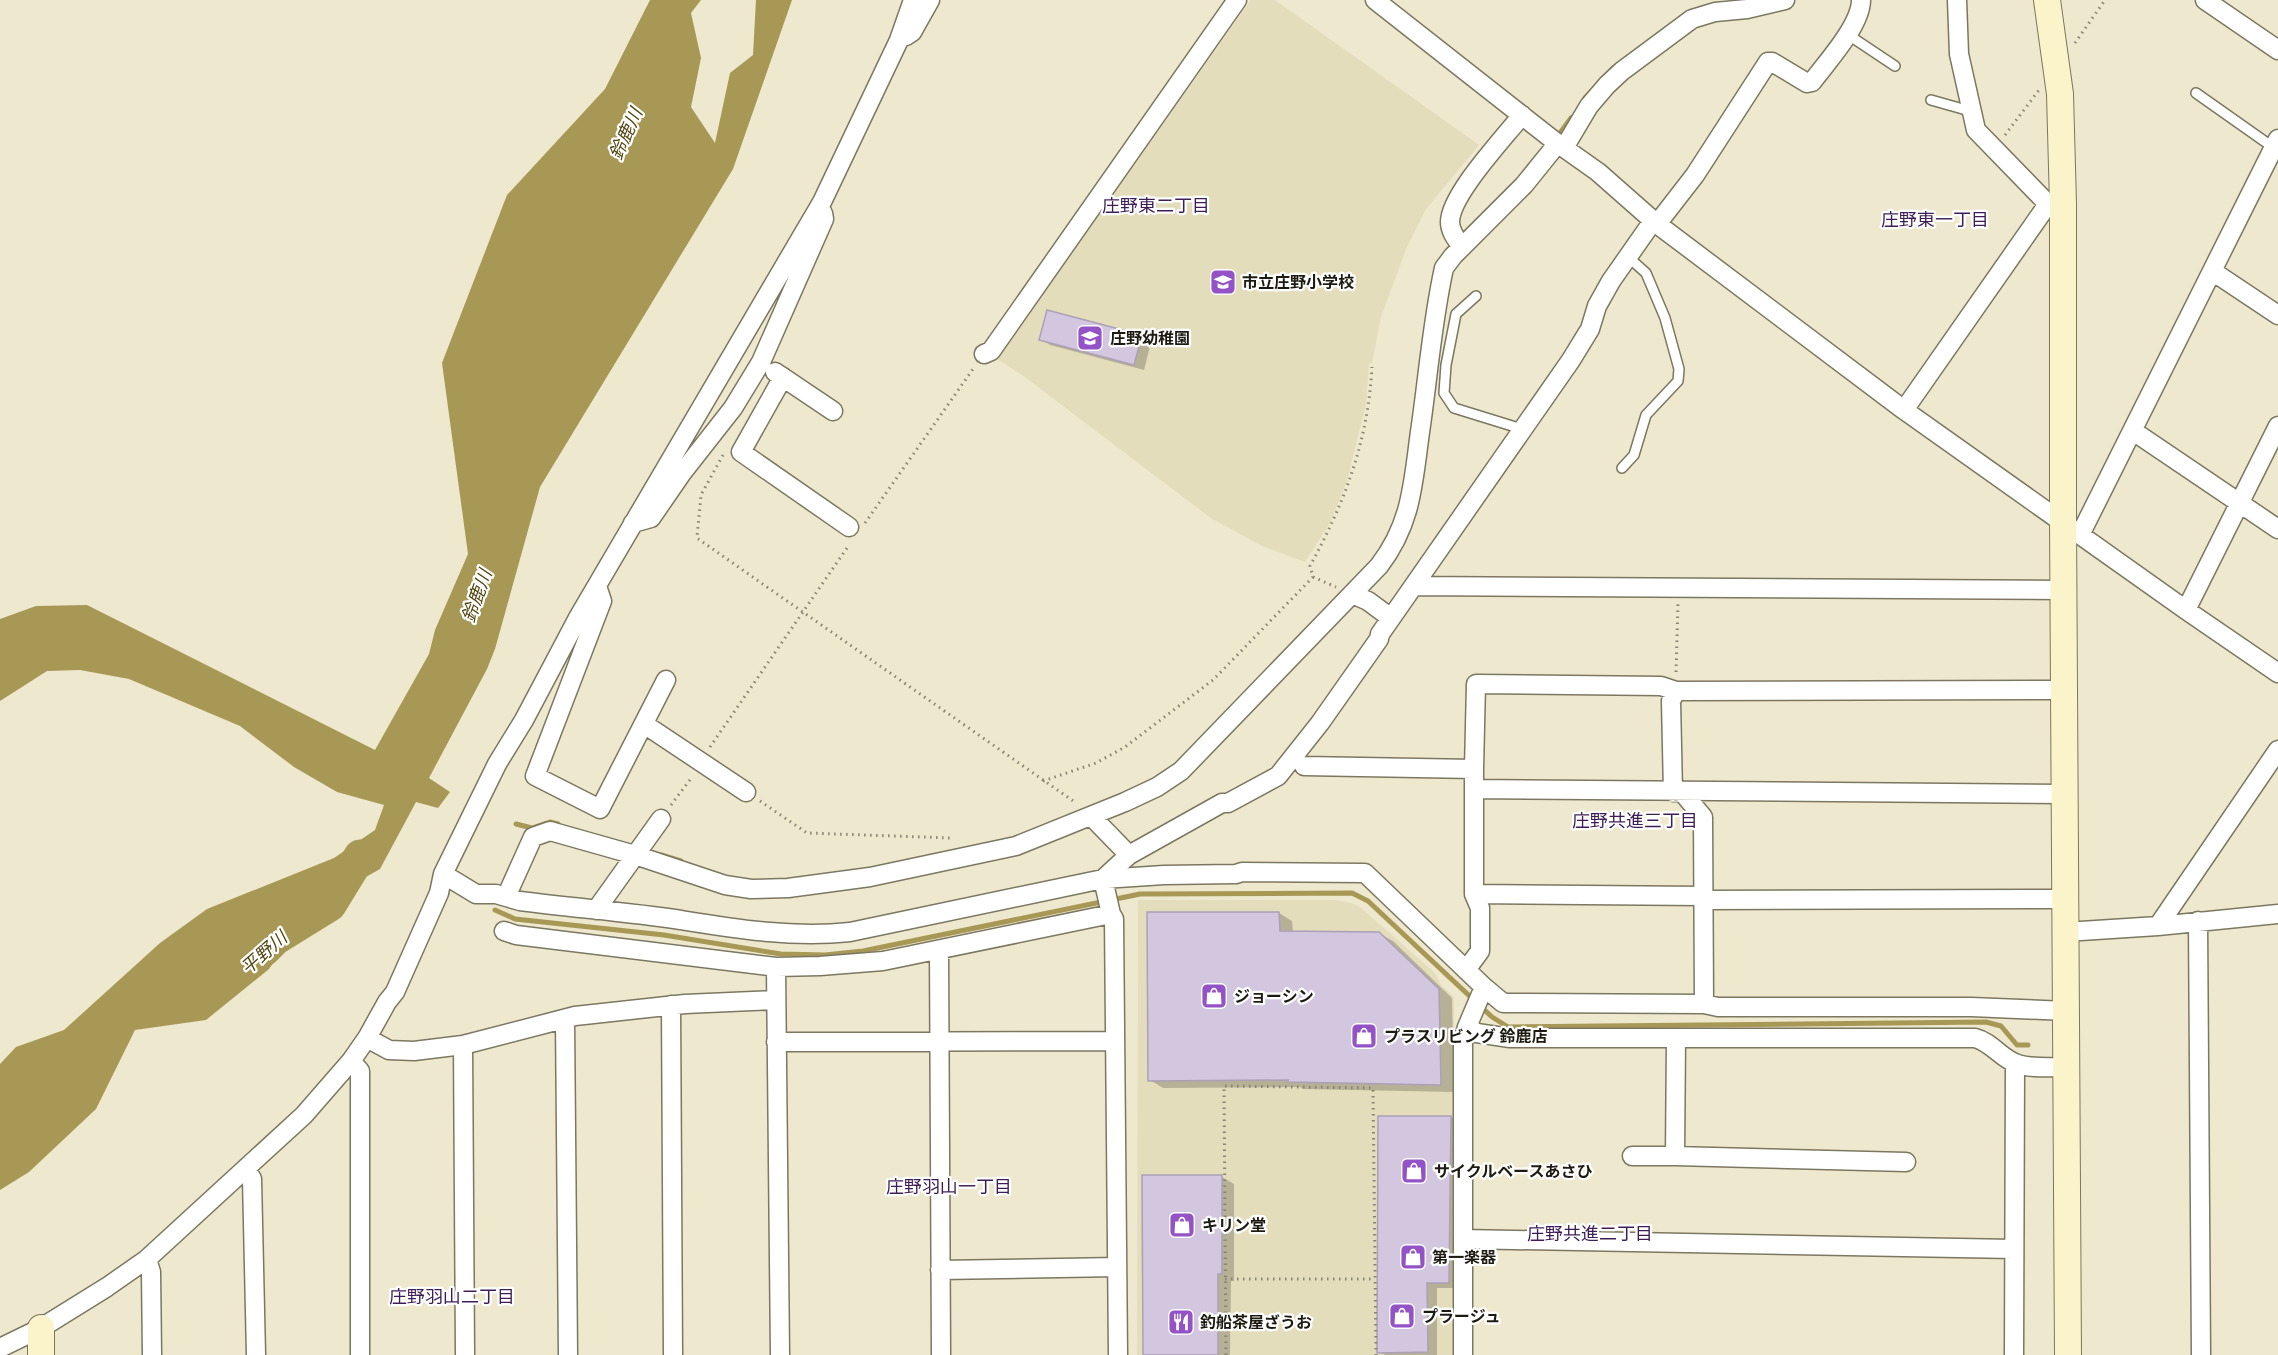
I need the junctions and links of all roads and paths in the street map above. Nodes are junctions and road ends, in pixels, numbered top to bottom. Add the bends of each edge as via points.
1 (913, 0) edge
2 (930, 0) edge
3 (1236, 0) edge
4 (1374, 0) edge
5 (1785, 0) edge
6 (1861, 0) edge
7 (1957, 0) edge
8 (2047, 0) edge
9 (2105, 0) edge
10 (2205, 0) edge
11 (1847, 34) junction
12 (899, 40) junction
13 (2278, 50) edge
14 (2055, 54) junction
15 (1896, 66) dead end
16 (2058, 82) junction
17 (2196, 93) dead end
18 (1931, 100) dead end
19 (1971, 111) junction
20 (1522, 115) junction
21 (1557, 142) junction
22 (2276, 143) edge
23 (1995, 149) junction
24 (822, 202) junction
25 (2056, 204) junction
26 (1655, 222) junction
27 (1457, 239) junction
28 (1627, 256) junction
29 (2212, 271) junction
30 (1476, 296) dead end
31 (2278, 315) edge
32 (984, 354) joint
33 (760, 362) junction
34 (1372, 367) dead end
35 (783, 377) junction
36 (1904, 410) junction
37 (833, 411) dead end
38 (2278, 426) edge
39 (1522, 429) junction
40 (2133, 431) junction
41 (724, 453) dead end
42 (1622, 468) dead end
43 (2241, 504) junction
44 (633, 523) junction
45 (2071, 529) junction
46 (855, 530) junction
47 (2278, 530) edge
48 (1313, 577) junction
49 (597, 586) junction
50 (1333, 586) dead end
51 (1414, 586) junction
52 (1678, 587) junction
53 (2064, 590) junction
54 (1352, 594) junction
55 (2186, 610) junction
56 (802, 612) junction
57 (1391, 618) junction
58 (2278, 672) edge
59 (666, 680) dead end
60 (2065, 690) junction
61 (1676, 691) junction
62 (644, 724) junction
63 (2278, 750) edge
64 (701, 762) junction
65 (1304, 766) dead end
66 (1474, 769) junction
67 (1043, 781) junction
68 (1474, 789) junction
69 (746, 792) joint
70 (1678, 792) junction
71 (2065, 794) junction
72 (1085, 811) junction
73 (662, 819) joint
74 (951, 838) dead end
75 (636, 855) junction
76 (1129, 855) junction
77 (443, 874) junction
78 (1104, 882) junction
79 (1474, 894) junction
80 (506, 897) junction
81 (1703, 898) junction
82 (2064, 899) junction
83 (597, 910) junction
84 (1111, 914) junction
85 (2278, 914) edge
86 (2198, 921) junction
87 (2158, 926) junction
88 (504, 931) dead end
89 (2065, 932) junction
90 (939, 950) junction
91 (776, 967) junction
92 (1466, 970) junction
93 (1484, 987) junction
94 (776, 1000) junction
95 (1704, 1004) junction
96 (671, 1005) junction
97 (1748, 1010) junction
98 (2067, 1011) junction
99 (565, 1019) junction
100 (1467, 1027) junction
101 (1748, 1034) junction
102 (367, 1038) junction
103 (1676, 1038) junction
104 (1116, 1041) junction
105 (776, 1042) junction
106 (939, 1042) junction
107 (463, 1045) junction
108 (351, 1061) junction
109 (2014, 1063) junction
110 (2067, 1067) junction
111 (1632, 1156) dead end
112 (1675, 1156) junction
113 (1906, 1162) dead end
114 (246, 1169) junction
115 (1463, 1239) junction
116 (2014, 1250) junction
117 (147, 1259) junction
118 (1117, 1267) junction
119 (940, 1270) junction
120 (1224, 1279) junction
121 (1375, 1279) junction
122 (41, 1328) junction
123 (0, 1348) edge
124 (41, 1355) edge
125 (152, 1355) edge
126 (256, 1355) edge
127 (360, 1355) edge
128 (465, 1355) edge
129 (568, 1355) edge
130 (673, 1355) edge
131 (780, 1355) edge
132 (941, 1355) edge
133 (1118, 1355) edge
134 (1226, 1355) edge
135 (1376, 1355) edge
136 (1463, 1355) edge
137 (2014, 1355) edge
138 (2068, 1355) edge
139 (2201, 1355) edge

1 - 12 street
2 - 12 street via 912,32
3 - 32 street via 991,351
4 - 20 street
5 - 21 street via 1692,19 1622,71
6 - 11 street via 1861,10
7 - 19 street via 1959,54
8 - 14 street
9 - 14 path via 2068,52
10 - 13 street
11 - 15 lane
11 - 26 street via 1812,82 1768,62 1695,175
12 - 24 street
14 - 16 street
16 - 23 path via 2037,91
16 - 25 street
17 - 22 lane
18 - 19 lane
19 - 23 street via 1976,130
20 - 21 street
20 - 27 street via 1454,204 1450,222
21 - 26 street
21 - 27 street via 1524,185
22 - 29 street
23 - 25 street
24 - 33 street via 824,219
24 - 44 street
25 - 36 street
25 - 45 street
26 - 28 street
26 - 36 street
27 - 54 street via 1444,268 1411,495 1400,533 1379,566
28 - 39 street via 1597,306 1585,337
28 - 42 lane via 1646,273 1665,318 1679,369 1678,381 1646,415 1634,456
29 - 31 street
29 - 40 street
30 - 39 lane via 1456,314 1444,393 1454,408
32 - 46 path
33 - 35 street
33 - 44 street via 733,408 651,518
34 - 48 path via 1368,407 1351,478 1332,526 1310,566
35 - 37 street
35 - 46 street via 741,452
36 - 45 street
38 - 43 street
39 - 51 street
40 - 43 street
40 - 45 street
41 - 56 path via 701,495 697,538
43 - 47 street
43 - 55 street
44 - 49 street
45 - 53 street
45 - 55 street
46 - 56 path
48 - 50 path
48 - 67 path via 1213,680 1125,747
49 - 62 street via 602,601 535,776 600,809
49 - 77 street via 497,764
51 - 52 street
51 - 57 street
52 - 53 street
52 - 61 path
53 - 60 street
54 - 57 street
54 - 72 street via 1181,771 1156,787
55 - 58 street
56 - 64 path
56 - 67 path
57 - 76 street via 1320,723 1278,776
59 - 62 street
60 - 61 street
60 - 71 street
61 - 66 street via 1661,686 1476,684
61 - 70 street via 1671,701
62 - 64 street
63 - 87 street
64 - 69 street
64 - 73 path
65 - 66 street
66 - 68 street
67 - 72 path
68 - 70 street
68 - 79 street
69 - 74 path via 807,833
70 - 71 street
70 - 81 street via 1703,817
71 - 82 street
72 - 75 street via 1016,846 870,877 788,888 725,885
72 - 76 street
73 - 75 street
75 - 80 street via 550,831 533,837
75 - 83 street
76 - 78 street
77 - 80 street via 476,894
77 - 102 street via 439,893 395,992
78 - 83 street via 830,934 771,934
78 - 84 street
78 - 92 street via 1242,872 1365,873
79 - 81 street
79 - 92 street via 1480,908 1480,951
80 - 83 street
81 - 82 street
81 - 95 street
82 - 89 street
84 - 90 street
84 - 104 street
85 - 86 street
86 - 87 street
86 - 139 street
87 - 89 street
88 - 91 street
89 - 98 street
90 - 91 street via 862,964
90 - 106 street
91 - 94 street
92 - 93 street
93 - 95 street via 1503,1002
93 - 100 street
94 - 96 street
94 - 105 street
95 - 97 street
96 - 99 street
96 - 130 street
97 - 98 street via 1971,1007
97 - 101 street
98 - 110 street
99 - 107 street
99 - 129 street
100 - 103 street via 1478,1033 1510,1038
100 - 115 street via 1463,1042
101 - 103 street
101 - 109 street via 1975,1038 1984,1040
102 - 107 street via 389,1050
102 - 108 street
103 - 112 street
104 - 106 street
104 - 118 street
105 - 106 street
105 - 131 street
106 - 119 street
107 - 128 street
108 - 114 street via 304,1115
108 - 127 street via 360,1071
109 - 110 street
109 - 116 street
110 - 138 street
111 - 112 street
112 - 113 street
114 - 117 street
114 - 126 street via 252,1179
115 - 116 street
115 - 136 street
116 - 137 street
117 - 122 street
117 - 125 street via 151,1272
118 - 119 street
118 - 133 street
119 - 132 street
120 - 121 path
120 - 121 path via 1224,1086 1373,1088
120 - 134 path
121 - 135 path
122 - 123 street
122 - 124 street

